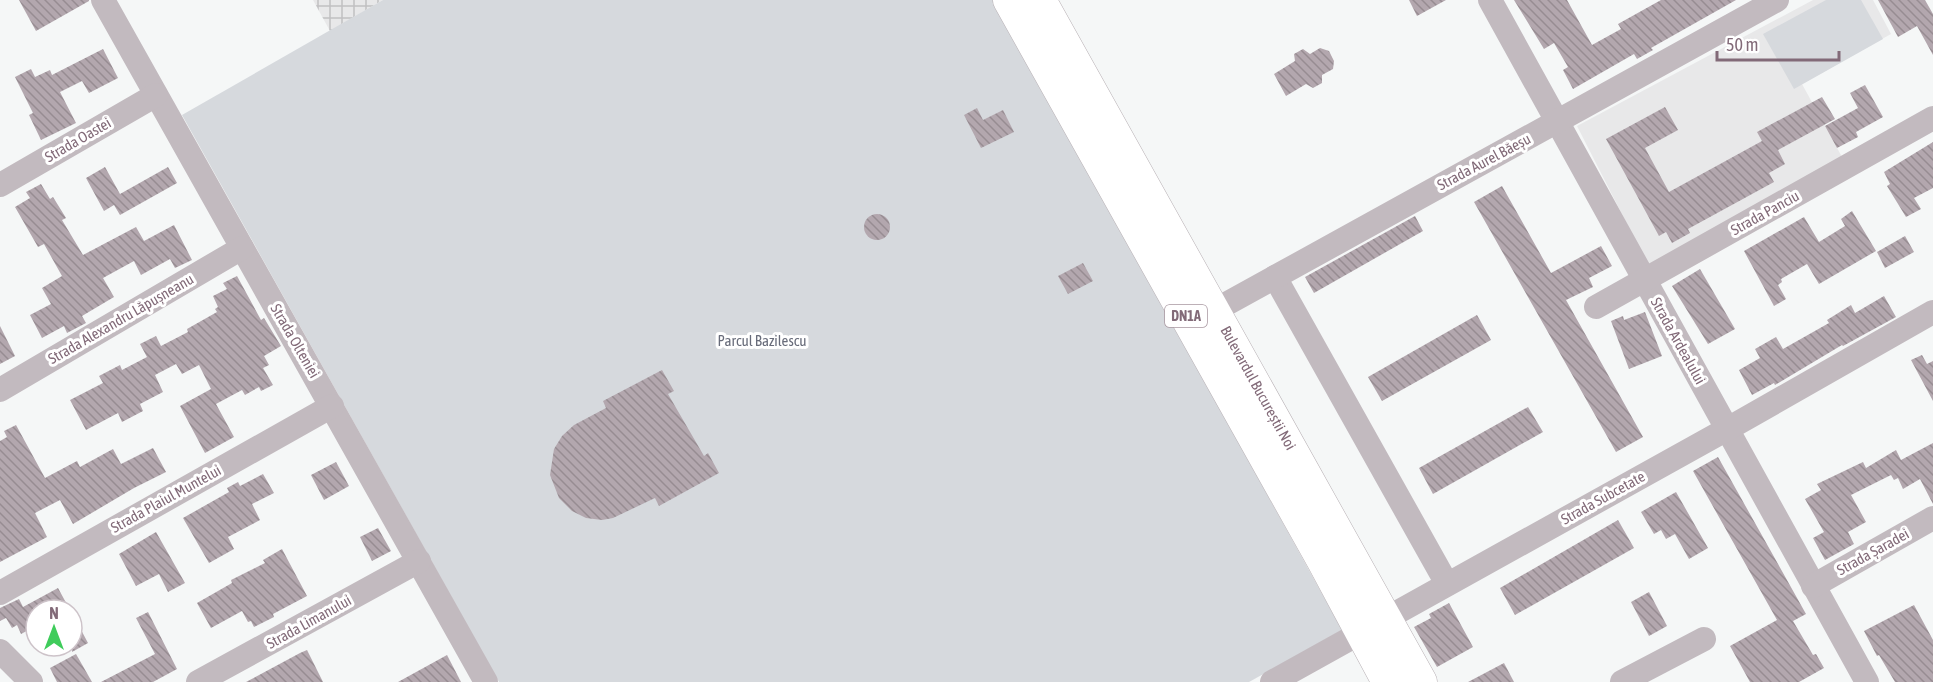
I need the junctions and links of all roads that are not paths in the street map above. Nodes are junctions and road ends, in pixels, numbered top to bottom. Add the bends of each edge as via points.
1 (103, 0) edge
2 (1490, 0) edge
3 (1777, 0) edge
4 (1036, 6) edge
5 (156, 95) junction
6 (1933, 118) edge
7 (1557, 123) junction
8 (0, 184) edge
9 (242, 248) junction
10 (1275, 277) junction
11 (1644, 280) junction
12 (1596, 307) dead end
13 (1933, 312) edge
14 (1203, 317) junction
15 (0, 390) edge
16 (332, 406) junction
17 (1727, 430) junction
18 (1933, 518) edge
19 (419, 561) junction
20 (1447, 584) junction
21 (1813, 586) junction
22 (0, 592) edge
23 (1373, 625) junction
24 (1704, 639) dead end
25 (0, 651) edge
26 (1287, 678) edge
27 (31, 682) edge
28 (198, 682) edge
29 (486, 682) edge
30 (1388, 682) edge
31 (1421, 682) edge
32 (1622, 682) edge
33 (1867, 682) edge

1 - 5 street, Strada Olteniei
2 - 7 street, Strada Ardealului
3 - 7 street, Strada Aurel Băeșu
4 - 14 main road, Bulevardul Bucureștii Noi / DN1A
5 - 8 street, Strada Oastei
5 - 9 street, Strada Olteniei
6 - 11 street, Strada Panciu
7 - 10 street, Strada Aurel Băeșu
7 - 11 street, Strada Ardealului
9 - 15 street, Strada Alexandru Lăpușneanu
9 - 16 street, Strada Olteniei
10 - 14 street, Strada Aurel Băeșu
10 - 20 street
11 - 12 street, Strada Panciu
11 - 17 street, Strada Ardealului
13 - 17 street, Strada Subcetate
14 - 23 main road, Bulevardul Bucureștii Noi / DN1A
16 - 19 street, Strada Olteniei
16 - 22 street, Strada Plaiul Muntelui
17 - 20 street, Strada Subcetate
17 - 21 street, Strada Ardealului
18 - 21 street, Strada Șaradei
19 - 28 street, Strada Limanului
19 - 29 street, Strada Olteniei
20 - 23 street, Strada Subcetate
21 - 33 street, Strada Ardealului
23 - 26 street, Strada Subcetate
23 - 30 main road, Bulevardul Bucureștii Noi / DN1A
23 - 31 main road, Bulevardul Bucureștii Noi / DN1A
24 - 32 street
25 - 27 street

